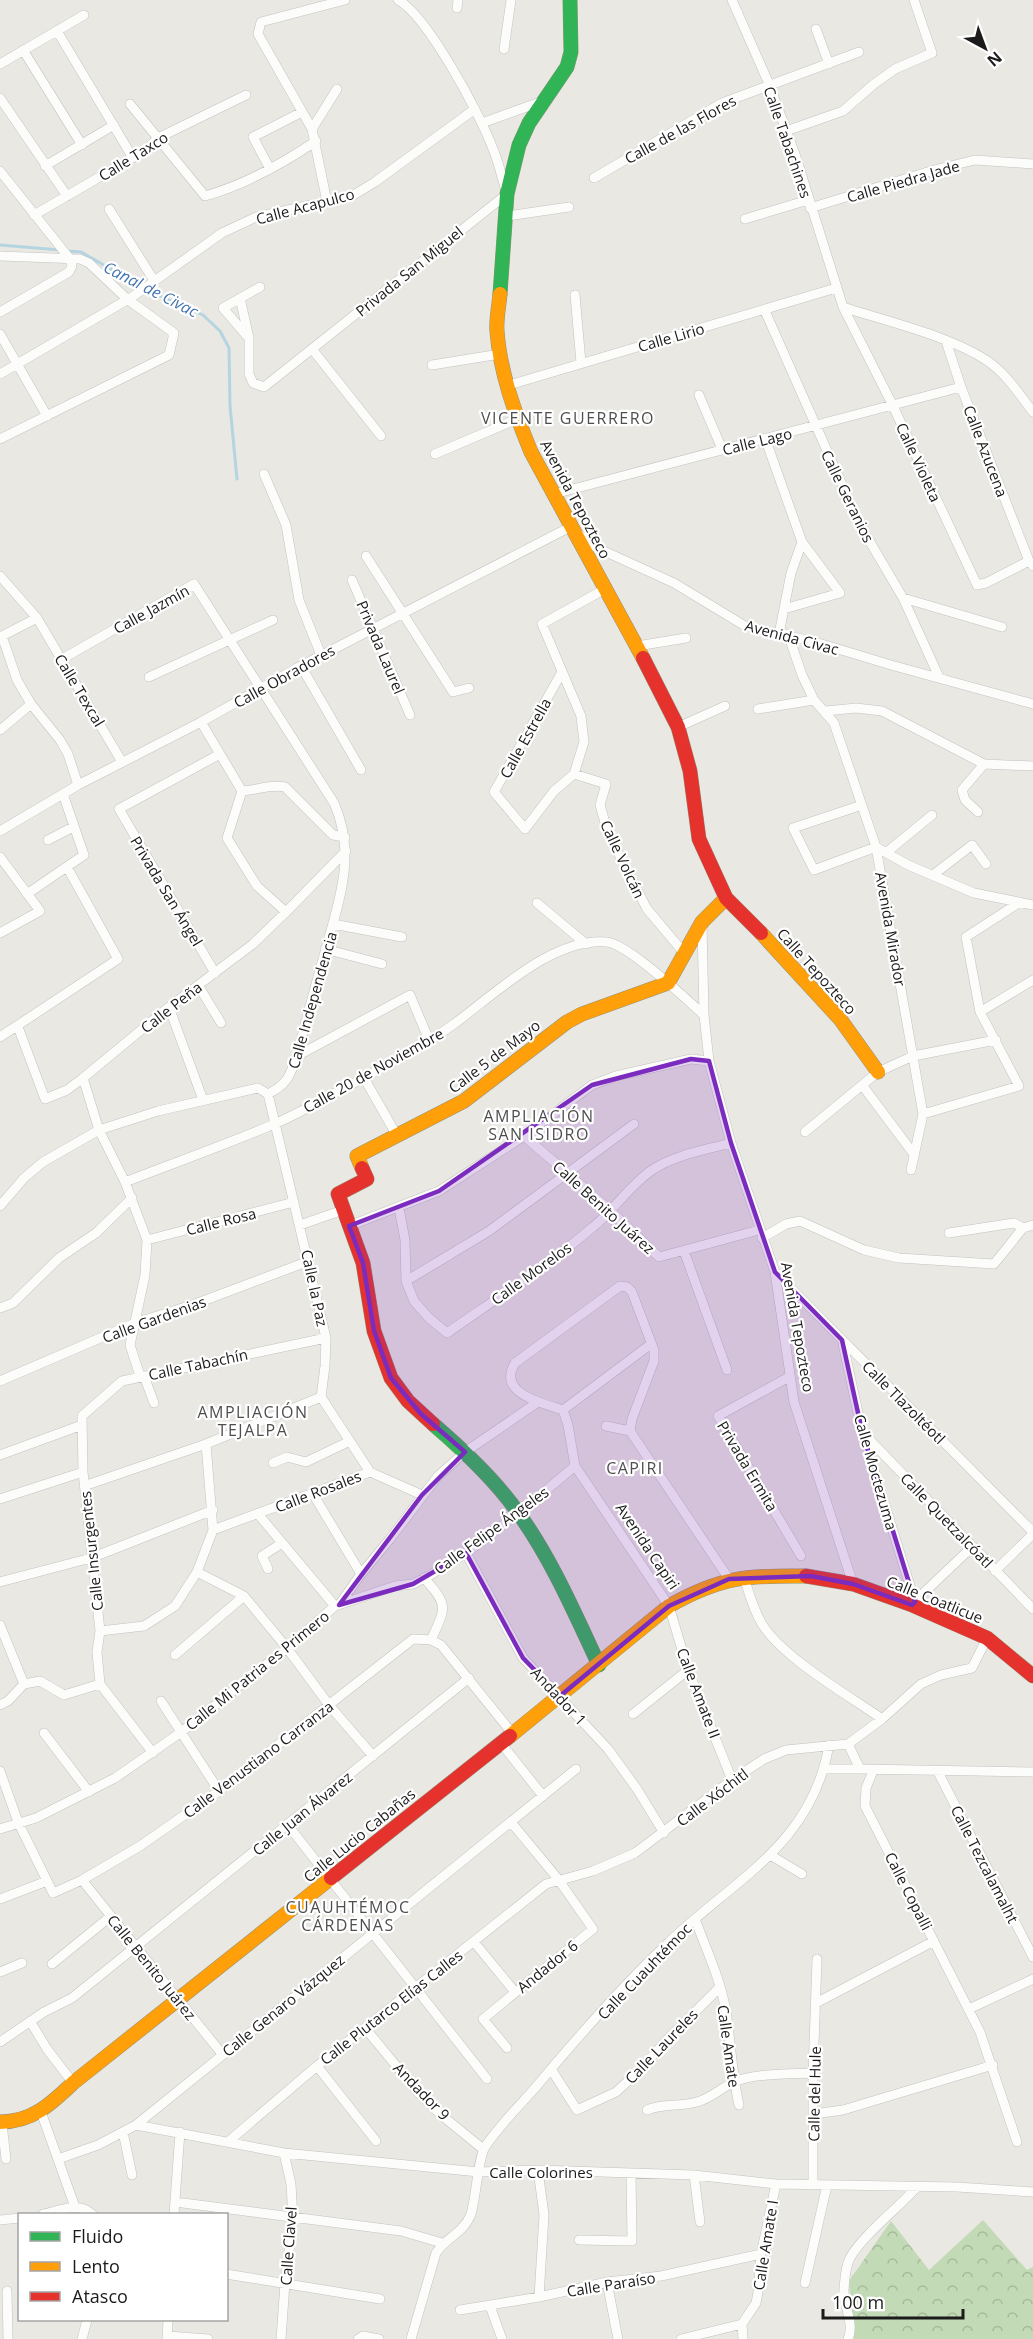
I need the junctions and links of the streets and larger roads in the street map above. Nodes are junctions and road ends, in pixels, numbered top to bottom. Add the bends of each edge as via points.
1 (345, 0) edge
2 (399, 0) edge
3 (511, 0) edge
4 (570, 0) edge
5 (732, 0) edge
6 (915, 0) edge
7 (84, 15) dead end
8 (816, 29) dead end
9 (57, 31) junction
10 (504, 49) dead end
11 (23, 50) junction
12 (859, 52) dead end
13 (0, 64) edge
14 (829, 64) junction
15 (769, 84) junction
16 (337, 88) dead end
17 (246, 95) dead end
18 (0, 98) edge
19 (543, 101) junction
20 (130, 104) dead end
21 (474, 109) junction
22 (302, 112) junction
23 (482, 123) junction
24 (114, 125) junction
25 (312, 129) junction
26 (786, 131) junction
27 (158, 138) junction
28 (316, 141) junction
29 (82, 145) junction
30 (133, 158) junction
31 (1033, 164) edge
32 (45, 166) junction
33 (270, 170) junction
34 (0, 171) edge
35 (594, 178) dead end
36 (507, 194) junction
37 (67, 196) junction
38 (327, 202) junction
39 (809, 204) junction
40 (569, 207) dead end
41 (109, 209) dead end
42 (34, 215) junction
43 (507, 216) junction
44 (745, 219) dead end
45 (0, 256) edge
46 (68, 256) junction
47 (150, 282) junction
48 (260, 287) dead end
49 (836, 288) junction
50 (574, 295) dead end
51 (130, 298) junction
52 (240, 298) junction
53 (843, 307) junction
54 (765, 311) junction
55 (0, 312) edge
56 (0, 334) edge
57 (249, 338) junction
58 (946, 341) junction
59 (312, 349) junction
60 (500, 354) junction
61 (580, 363) junction
62 (17, 364) junction
63 (432, 365) dead end
64 (0, 374) edge
65 (506, 386) junction
66 (961, 387) junction
67 (699, 395) dead end
68 (892, 404) junction
69 (1033, 412) edge
70 (47, 416) junction
71 (517, 419) junction
72 (815, 427) junction
73 (381, 436) dead end
74 (765, 438) junction
75 (0, 439) edge
76 (722, 449) junction
77 (435, 454) dead end
78 (264, 474) dead end
79 (554, 494) junction
80 (570, 527) junction
81 (802, 542) junction
82 (366, 556) dead end
83 (1031, 563) edge
84 (0, 576) edge
85 (352, 580) dead end
86 (605, 589) junction
87 (903, 598) junction
88 (784, 609) junction
89 (403, 613) junction
90 (37, 618) junction
91 (273, 620) dead end
92 (1002, 627) dead end
93 (373, 628) junction
94 (783, 634) junction
95 (1, 636) edge
96 (686, 638) dead end
97 (230, 639) junction
98 (636, 646) junction
99 (321, 655) junction
100 (62, 659) junction
101 (296, 669) junction
102 (562, 672) junction
103 (149, 677) dead end
104 (939, 677) junction
105 (261, 688) junction
106 (469, 688) dead end
107 (814, 700) junction
108 (31, 704) junction
109 (1033, 704) edge
110 (725, 706) dead end
111 (758, 709) dead end
112 (826, 711) junction
113 (410, 715) dead end
114 (201, 722) junction
115 (678, 727) junction
116 (0, 730) edge
117 (220, 754) junction
118 (123, 762) junction
119 (984, 764) junction
120 (1033, 766) edge
121 (362, 770) dead end
122 (574, 774) junction
123 (78, 785) junction
124 (242, 791) junction
125 (63, 794) junction
126 (862, 805) junction
127 (978, 812) dead end
128 (932, 815) dead end
129 (73, 827) junction
130 (0, 831) edge
131 (345, 837) junction
132 (48, 840) dead end
133 (876, 847) junction
134 (346, 851) junction
135 (887, 852) junction
136 (0, 857) edge
137 (986, 864) dead end
138 (67, 867) junction
139 (933, 875) junction
140 (27, 894) junction
141 (726, 898) junction
142 (1020, 902) junction
143 (537, 903) dead end
144 (1033, 905) edge
145 (286, 912) junction
146 (702, 922) junction
147 (333, 924) junction
148 (0, 933) edge
149 (402, 937) dead end
150 (586, 944) junction
151 (325, 949) junction
152 (685, 954) junction
153 (382, 964) dead end
154 (215, 972) junction
155 (672, 976) junction
156 (1033, 980) edge
157 (198, 985) junction
158 (169, 1007) junction
159 (980, 1012) junction
160 (704, 1015) junction
161 (221, 1023) dead end
162 (18, 1027) junction
163 (0, 1037) edge
164 (429, 1040) junction
165 (996, 1040) junction
166 (297, 1056) junction
167 (913, 1056) junction
168 (709, 1061) junction
169 (878, 1071) junction
170 (83, 1078) junction
171 (364, 1078) junction
172 (862, 1085) junction
173 (268, 1094) junction
174 (203, 1100) junction
175 (923, 1114) junction
176 (274, 1124) junction
177 (634, 1124) dead end
178 (99, 1130) junction
179 (805, 1132) dead end
180 (396, 1134) junction
181 (524, 1136) junction
182 (730, 1143) junction
183 (914, 1153) junction
184 (911, 1170) dead end
185 (568, 1173) junction
186 (124, 1182) junction
187 (132, 1198) junction
188 (294, 1202) junction
189 (0, 1206) edge
190 (399, 1208) junction
191 (343, 1210) junction
192 (611, 1211) junction
193 (300, 1225) junction
194 (1033, 1225) edge
195 (349, 1226) junction
196 (1023, 1228) junction
197 (949, 1233) dead end
198 (760, 1234) junction
199 (147, 1240) junction
200 (684, 1251) junction
201 (309, 1261) junction
202 (775, 1272) junction
203 (406, 1281) junction
204 (0, 1308) edge
205 (135, 1323) junction
206 (326, 1338) junction
207 (842, 1340) junction
208 (651, 1344) junction
209 (727, 1370) dead end
210 (142, 1376) junction
211 (789, 1377) junction
212 (0, 1381) edge
213 (321, 1397) junction
214 (538, 1402) junction
215 (154, 1403) dead end
216 (563, 1410) junction
217 (82, 1421) junction
218 (606, 1426) dead end
219 (630, 1431) junction
220 (862, 1431) junction
221 (350, 1441) junction
222 (206, 1444) junction
223 (465, 1452) junction
224 (0, 1455) edge
225 (273, 1462) dead end
226 (575, 1466) junction
227 (83, 1472) junction
228 (370, 1472) junction
229 (84, 1486) junction
230 (313, 1494) junction
231 (422, 1495) junction
232 (0, 1499) edge
233 (213, 1510) junction
234 (519, 1513) junction
235 (258, 1514) junction
236 (213, 1530) junction
237 (1033, 1533) edge
238 (282, 1544) junction
239 (972, 1547) junction
240 (465, 1553) junction
241 (801, 1556) dead end
242 (91, 1557) junction
243 (268, 1569) dead end
244 (995, 1571) junction
245 (197, 1572) junction
246 (361, 1574) junction
247 (744, 1576) junction
248 (811, 1576) joint
249 (424, 1578) junction
250 (729, 1579) junction
251 (0, 1582) edge
252 (853, 1584) junction
253 (244, 1596) junction
254 (913, 1603) junction
255 (337, 1606) junction
256 (669, 1606) junction
257 (1033, 1609) edge
258 (0, 1625) edge
259 (100, 1632) junction
260 (987, 1638) junction
261 (431, 1640) junction
262 (287, 1648) junction
263 (175, 1655) dead end
264 (599, 1665) junction
265 (688, 1670) junction
266 (1033, 1676) edge
267 (469, 1678) junction
268 (24, 1684) junction
269 (100, 1684) junction
270 (560, 1696) junction
271 (161, 1701) dead end
272 (0, 1705) edge
273 (329, 1705) junction
274 (633, 1714) dead end
275 (882, 1719) junction
276 (44, 1733) dead end
277 (180, 1733) junction
278 (512, 1733) junction
279 (500, 1742) junction
280 (848, 1744) junction
281 (829, 1745) junction
282 (153, 1753) junction
283 (373, 1755) junction
284 (576, 1768) dead end
285 (825, 1769) junction
286 (860, 1769) junction
287 (0, 1771) edge
288 (873, 1771) junction
289 (938, 1772) junction
290 (1032, 1775) edge
291 (732, 1779) junction
292 (219, 1791) junction
293 (89, 1792) junction
294 (543, 1796) junction
295 (18, 1822) junction
296 (511, 1822) junction
297 (287, 1824) junction
298 (0, 1829) edge
299 (664, 1833) junction
300 (770, 1855) junction
301 (802, 1874) dead end
302 (82, 1880) junction
303 (330, 1880) junction
304 (558, 1880) junction
305 (47, 1881) junction
306 (0, 1899) edge
307 (111, 1916) junction
308 (695, 1919) junction
309 (372, 1934) junction
310 (934, 1941) junction
311 (474, 1942) junction
312 (136, 1947) junction
313 (1033, 1957) edge
314 (817, 1959) dead end
315 (22, 1963) dead end
316 (52, 1964) dead end
317 (0, 1972) edge
318 (1033, 1978) edge
319 (720, 1987) junction
320 (415, 1988) junction
321 (514, 1992) junction
322 (179, 2001) junction
323 (816, 2003) junction
324 (969, 2009) junction
325 (30, 2021) junction
326 (365, 2028) junction
327 (0, 2042) edge
328 (507, 2048) dead end
329 (222, 2054) junction
330 (317, 2066) junction
331 (993, 2066) junction
332 (551, 2069) junction
333 (813, 2073) junction
334 (487, 2079) dead end
335 (734, 2082) junction
336 (73, 2083) junction
337 (739, 2105) dead end
338 (647, 2110) dead end
339 (41, 2112) junction
340 (814, 2114) junction
341 (1, 2122) edge
342 (136, 2125) junction
343 (123, 2132) junction
344 (180, 2132) junction
345 (229, 2141) junction
346 (376, 2141) dead end
347 (1017, 2142) dead end
348 (483, 2149) junction
349 (284, 2153) junction
350 (6, 2159) dead end
351 (58, 2159) junction
352 (538, 2170) junction
353 (479, 2172) junction
354 (631, 2173) junction
355 (132, 2175) dead end
356 (694, 2175) junction
357 (776, 2184) junction
358 (813, 2185) junction
359 (827, 2185) junction
360 (917, 2187) junction
361 (1033, 2192) edge
362 (175, 2202) junction
363 (75, 2207) junction
364 (48, 2213) edge
365 (91, 2213) edge
366 (174, 2213) edge
367 (18, 2218) edge
368 (293, 2219) junction
369 (0, 2220) edge
370 (700, 2222) dead end
371 (579, 2240) dead end
372 (442, 2243) junction
373 (761, 2254) junction
374 (228, 2274) edge
375 (285, 2283) junction
376 (607, 2283) junction
377 (805, 2283) dead end
378 (7, 2291) dead end
379 (539, 2297) junction
380 (380, 2299) dead end
381 (490, 2306) junction
382 (460, 2310) dead end
383 (86, 2321) edge
384 (168, 2321) edge
385 (742, 2324) junction
386 (167, 2337) edge
387 (8, 2339) edge
388 (82, 2339) edge
389 (207, 2339) edge
390 (281, 2339) edge
391 (358, 2339) edge
392 (379, 2339) edge
393 (411, 2339) edge
394 (502, 2339) edge
395 (618, 2339) edge
396 (681, 2339) edge
397 (743, 2339) edge
398 (848, 2339) edge

1 - 22 street via 261,22 258,27 258,34
2 - 21 street via 423,23
3 - 10 street
4 - 19 street, Avenida Tepozteco via 571,52 562,74
5 - 15 street, Calle Tabachines
6 - 26 street via 932,53 895,69 843,111
7 - 9 street
8 - 14 street
9 - 11 street
9 - 24 street
11 - 13 street
11 - 29 street
12 - 14 street, Calle de las Flores
14 - 15 street, Calle de las Flores
15 - 26 street, Calle Tabachines
15 - 35 street, Calle de las Flores via 722,103
16 - 25 street
17 - 27 street, Calle Taxco
18 - 32 street
19 - 23 street
19 - 36 street, Avenida Tepozteco via 519,145
20 - 27 street
21 - 23 street
21 - 38 street, Calle Acapulco via 375,182 352,196
22 - 25 street
22 - 33 street via 253,137
23 - 36 street
24 - 29 street
24 - 30 street
25 - 28 street
26 - 39 street, Calle Tabachines
27 - 30 street, Calle Taxco
27 - 33 street via 204,196
28 - 33 street
28 - 38 street
29 - 32 street
30 - 37 street, Calle Taxco
31 - 39 street, Calle Piedra Jade via 975,160
32 - 37 street
34 - 42 street
36 - 43 street, Avenida Tepozteco
36 - 59 street, Privada San Miguel
37 - 42 street, Calle Taxco
38 - 47 street, Calle Acapulco via 256,217 222,232
39 - 44 street, Calle Piedra Jade
39 - 49 street, Calle Tabachines
40 - 43 street
41 - 47 street
42 - 46 street
43 - 60 street, Avenida Tepozteco via 498,309
45 - 46 street
46 - 51 street via 89,263
46 - 55 street via 72,266 69,272
47 - 51 street, Calle Acapulco
48 - 52 street
49 - 53 street, Calle Violeta
49 - 54 street, Calle Lirio
50 - 61 street
51 - 62 street, Calle Acapulco
51 - 70 street via 174,333 169,355
52 - 57 street
52 - 57 street via 223,308
53 - 58 street
53 - 68 street, Calle Violeta
54 - 61 street, Calle Lirio
54 - 72 street, Calle Geranios
56 - 62 street
57 - 59 street, Privada San Miguel via 249,374 253,383 264,387
58 - 66 street, Calle Azucena
58 - 69 street via 987,361
59 - 73 street
60 - 63 street
60 - 65 street, Avenida Tepozteco
61 - 65 street, Calle Lirio
62 - 64 street, Calle Acapulco
62 - 70 street
65 - 71 street, Avenida Tepozteco
66 - 68 street, Calle Lago
66 - 83 street, Calle Azucena
67 - 76 street
68 - 72 street, Calle Lago
68 - 83 street, Calle Violeta via 977,585
70 - 75 street
71 - 77 street
71 - 79 street, Avenida Tepozteco
72 - 74 street, Calle Lago
72 - 87 street, Calle Geranios via 860,525
74 - 76 street, Calle Lago
74 - 81 street
76 - 79 street, Calle Lago
78 - 99 street via 286,525 299,600
79 - 80 street, Avenida Tepozteco
80 - 86 street, Avenida Tepozteco
80 - 89 street, Calle Obradores
80 - 94 street, Avenida Civac via 595,547 674,583 745,626
81 - 88 street
81 - 88 street via 840,593
82 - 89 street
84 - 90 street, Calle Texcal
85 - 93 street, Privada Laurel
86 - 98 street, Avenida Tepozteco
86 - 102 street via 542,624
87 - 92 street
87 - 104 street, Calle Geranios
88 - 94 street
89 - 93 street, Calle Obradores
89 - 106 street via 453,692
90 - 95 street
90 - 100 street, Calle Texcal
91 - 97 street
93 - 99 street, Calle Obradores
93 - 113 street, Privada Laurel
94 - 104 street, Avenida Civac
94 - 107 street, Avenida Mirador
95 - 108 street via 17,680
96 - 98 street
97 - 100 street, Calle Jazmín via 194,584
97 - 103 street
97 - 105 street, Calle Jazmín
98 - 115 street, Avenida Tepozteco
99 - 101 street, Calle Obradores
100 - 118 street, Calle Texcal
101 - 105 street, Calle Obradores
101 - 121 street
102 - 122 street via 581,716 584,742
102 - 122 street, Calle Estrella via 494,792 525,829
104 - 109 street, Avenida Civac
105 - 114 street, Calle Obradores
105 - 131 street, Calle Independencia via 334,803
107 - 111 street
107 - 112 street, Avenida Mirador
108 - 116 street
108 - 123 street via 60,740
110 - 115 street
112 - 119 street via 882,711
112 - 126 street, Avenida Mirador via 834,723
114 - 117 street
114 - 118 street, Calle Obradores
115 - 141 street, Avenida Tepozteco via 690,771 699,839
117 - 124 street
117 - 154 street, Privada San Ángel via 119,809
118 - 123 street, Calle Obradores
119 - 120 street
119 - 127 street via 962,790 965,800
122 - 152 street, Calle Volcán via 606,784 600,805 608,833 647,909
123 - 125 street, Calle Obradores
124 - 131 street via 285,787 333,835
124 - 145 street via 227,838 257,886
125 - 129 street
125 - 130 street, Calle Obradores
126 - 133 street, Avenida Mirador
126 - 133 street via 793,828 814,870
128 - 135 street
129 - 132 street
129 - 138 street via 84,855
131 - 134 street, Calle Independencia
133 - 135 street
133 - 167 street, Avenida Mirador
134 - 145 street, Calle Peña
134 - 147 street, Calle Independencia
135 - 139 street
136 - 140 street
137 - 139 street via 972,845
138 - 140 street
138 - 162 street via 118,959
139 - 142 street via 974,893
140 - 148 street via 40,911
141 - 146 street
141 - 169 street, Calle Tepozteco via 840,1019
142 - 144 street
142 - 159 street via 966,937
143 - 150 street
145 - 154 street, Calle Peña
146 - 152 street
146 - 160 street, Avenida Tepozteco
147 - 149 street
147 - 151 street, Calle Independencia
150 - 155 street, Calle 20 de Noviembre via 609,942
150 - 164 street, Calle 20 de Noviembre via 549,955
151 - 153 street
151 - 166 street, Calle Independencia
152 - 155 street
154 - 157 street, Calle Peña
155 - 160 street
155 - 180 street, Calle 5 de Mayo via 567,1022 467,1099
156 - 159 street
157 - 158 street, Calle Peña
157 - 161 street
158 - 170 street, Calle Peña
158 - 174 street
159 - 165 street
160 - 168 street, Avenida Tepozteco
162 - 163 street
162 - 170 street, Calle Peña via 45,1099
164 - 166 street via 410,995
164 - 171 street, Calle 20 de Noviembre
165 - 167 street
165 - 175 street via 1019,1086
166 - 173 street, Calle Independencia via 290,1077 281,1088
167 - 169 street
167 - 175 street, Avenida Mirador
168 - 181 street via 692,1059 616,1076 592,1086
168 - 182 street, Avenida Tepozteco
169 - 172 street
170 - 178 street
171 - 176 street, Calle 20 de Noviembre
171 - 180 street
172 - 179 street
172 - 183 street
173 - 174 street via 258,1088
173 - 176 street, Calle la Paz
174 - 178 street
175 - 183 street, Avenida Mirador
176 - 186 street, Calle 20 de Noviembre
176 - 188 street, Calle la Paz
177 - 185 street
178 - 186 street
178 - 189 street via 44,1162
180 - 191 street, Calle 5 de Mayo via 357,1155 367,1179 338,1194
181 - 185 street, Calle Benito Juárez
181 - 190 street via 439,1191
182 - 192 street, Calle Morelos via 667,1161 637,1183
182 - 198 street, Avenida Tepozteco
183 - 184 street, Avenida Mirador
185 - 192 street, Calle Benito Juárez
185 - 203 street via 501,1222
186 - 187 street
187 - 199 street
187 - 204 street via 96,1233 59,1258 13,1303
188 - 193 street, Calle la Paz
188 - 199 street, Calle Rosa
190 - 195 street
190 - 203 street, Calle Morelos
191 - 193 street
191 - 195 street
192 - 200 street, Calle Benito Juárez via 659,1257
192 - 203 street, Calle Morelos via 447,1333 414,1301
193 - 201 street, Calle la Paz
194 - 196 street
195 - 223 street via 363,1263 374,1331 391,1378 415,1407
196 - 197 street via 1014,1222
196 - 198 street, Calle Benito Juárez via 994,1264 899,1258 864,1250 800,1221
198 - 200 street, Calle Benito Juárez
198 - 202 street, Avenida Tepozteco
199 - 205 street via 145,1275
200 - 209 street
201 - 205 street, Calle Gardenias
201 - 206 street, Calle la Paz
202 - 207 street, Calle Tlazoltéotl
202 - 211 street, Avenida Tepozteco
205 - 210 street via 130,1345
205 - 212 street, Calle Gardenias
206 - 210 street, Calle Tabachín
206 - 213 street, Calle la Paz
207 - 220 street, Calle Moctezuma
207 - 237 street, Calle Tlazoltéotl
208 - 214 street via 632,1292 620,1286 515,1363 509,1373 510,1383
208 - 216 street
208 - 219 street via 654,1361
210 - 215 street
210 - 217 street, Calle Tabachín via 122,1382
211 - 241 street, Privada Ermita via 718,1416
211 - 252 street, Avenida Tepozteco
213 - 221 street
213 - 222 street
214 - 216 street
214 - 223 street
216 - 226 street, Avenida Capiri
217 - 224 street
217 - 227 street, Calle Insurgentes
218 - 219 street
219 - 250 street
220 - 239 street, Calle Quetzalcóatl
220 - 254 street, Calle Moctezuma
221 - 225 street via 306,1462 287,1457
221 - 228 street
222 - 229 street
222 - 233 street
223 - 231 street
223 - 234 street
226 - 234 street, Calle Felipe Ángeles
226 - 256 street, Avenida Capiri
227 - 229 street, Calle Insurgentes
227 - 232 street
228 - 230 street, Calle Rosales
228 - 231 street, Calle Rosales
229 - 242 street, Calle Insurgentes
230 - 235 street, Calle Rosales
230 - 246 street
231 - 246 street
233 - 236 street
233 - 242 street
234 - 240 street, Calle Felipe Ángeles
234 - 264 street via 562,1587
235 - 236 street, Calle Rosales
235 - 238 street
236 - 245 street
237 - 244 street
238 - 243 street via 262,1556
238 - 255 street
239 - 244 street, Calle Quetzalcóatl
239 - 254 street
240 - 249 street, Calle Felipe Ángeles
240 - 270 street, Andador 1 via 523,1658
242 - 251 street
242 - 259 street, Calle Insurgentes
244 - 257 street, Calle Quetzalcóatl
245 - 253 street
245 - 259 street via 175,1606 144,1626
246 - 255 street
247 - 248 street, Avenida Capiri
247 - 250 street, Avenida Capiri
247 - 275 street via 753,1607 772,1638
248 - 252 street, Calle Coatlicue
249 - 255 street, Calle Felipe Ángeles
249 - 261 street via 441,1597 444,1611
250 - 256 street, Avenida Capiri
252 - 254 street, Calle Coatlicue
253 - 262 street
253 - 263 street
254 - 260 street, Calle Coatlicue
255 - 262 street, Calle Mi Patria es Primero
256 - 264 street, Calle Lucio Cabañas
256 - 265 street, Calle Amate II
258 - 268 street
259 - 269 street, Calle Insurgentes
260 - 266 street, Calle Coatlicue
260 - 275 street via 972,1668 921,1684
261 - 267 street via 441,1645
261 - 273 street, Calle Venustiano Carranza via 412,1639
262 - 273 street
262 - 277 street, Calle Mi Patria es Primero
264 - 270 street, Calle Lucio Cabañas
265 - 274 street
265 - 291 street, Calle Amate II
267 - 278 street
267 - 283 street, Calle Juan Álvarez
268 - 269 street via 40,1681 64,1695
268 - 272 street
269 - 282 street
270 - 278 street, Calle Lucio Cabañas
270 - 299 street, Andador 1 via 623,1769
271 - 277 street
273 - 283 street
273 - 292 street, Calle Venustiano Carranza
275 - 280 street
276 - 293 street
277 - 282 street, Calle Mi Patria es Primero
277 - 292 street
278 - 279 street, Calle Lucio Cabañas
279 - 294 street
279 - 303 street, Calle Lucio Cabañas
280 - 281 street, Calle Xóchitl
280 - 286 street
281 - 285 street, Calle Cuauhtémoc
281 - 291 street, Calle Xóchitl via 786,1750
282 - 293 street, Calle Mi Patria es Primero
283 - 297 street, Calle Juan Álvarez
284 - 294 street, Calle Genaro Vázquez
285 - 286 street
285 - 300 street, Calle Cuauhtémoc via 797,1826
286 - 288 street
287 - 295 street
288 - 289 street
288 - 310 street, Calle Copalli via 866,1788 865,1806
289 - 290 street
289 - 313 street, Calle Tezcalamalht
291 - 299 street, Calle Xóchitl
292 - 302 street, Calle Venustiano Carranza via 140,1846
293 - 295 street, Calle Mi Patria es Primero via 36,1818
294 - 296 street, Calle Genaro Vázquez
295 - 298 street, Calle Mi Patria es Primero
295 - 305 street
296 - 304 street
296 - 309 street, Calle Genaro Vázquez
297 - 303 street
297 - 312 street, Calle Juan Álvarez
299 - 304 street, Calle Xóchitl via 635,1853 593,1871
300 - 301 street
300 - 308 street, Calle Cuauhtémoc
302 - 305 street, Calle Venustiano Carranza via 53,1893
302 - 307 street, Calle Benito Juárez
303 - 309 street
303 - 322 street, Calle Lucio Cabañas
304 - 311 street, Calle Plutarco Elías Calles via 535,1892
304 - 321 street, Andador 6 via 593,1929
305 - 306 street
307 - 312 street, Calle Benito Juárez
307 - 316 street
308 - 319 street, Calle Amate
308 - 332 street, Calle Cuauhtémoc via 644,1967
309 - 320 street
309 - 329 street, Calle Genaro Vázquez
310 - 323 street
310 - 324 street, Calle Copalli
311 - 320 street, Calle Plutarco Elías Calles
311 - 321 street
312 - 322 street, Calle Benito Juárez
312 - 325 street, Calle Juan Álvarez via 72,1998
314 - 323 street, Calle del Hule
315 - 317 street
318 - 324 street
319 - 332 street, Calle Laureles via 616,2092 577,2110
319 - 335 street, Calle Amate
320 - 326 street, Calle Plutarco Elías Calles
320 - 334 street
321 - 328 street, Andador 6 via 483,2019
322 - 329 street, Calle Benito Juárez
322 - 336 street, Calle Lucio Cabañas
323 - 333 street, Calle del Hule
324 - 331 street, Calle Copalli
325 - 327 street, Calle Juan Álvarez
325 - 336 street
326 - 330 street, Calle Plutarco Elías Calles
326 - 348 street, Andador 9 via 417,2091
329 - 342 street, Calle Genaro Vázquez
330 - 345 street, Calle Plutarco Elías Calles
330 - 346 street
331 - 340 street via 843,2110
331 - 347 street, Calle Copalli
332 - 348 street, Calle Cuauhtémoc
333 - 335 street
333 - 340 street, Calle del Hule
335 - 337 street, Calle Amate
335 - 338 street via 706,2100
336 - 339 street, Calle Lucio Cabañas
339 - 341 street via 20,2123
339 - 351 street
340 - 358 street, Calle del Hule
341 - 350 street
342 - 343 street
342 - 344 street, Calle Colorines
343 - 351 street
343 - 355 street
344 - 345 street, Calle Colorines
344 - 362 street
345 - 349 street, Calle Colorines
348 - 353 street
349 - 353 street, Calle Colorines
349 - 368 street, Calle Clavel
351 - 363 street
352 - 353 street, Calle Colorines
352 - 354 street, Calle Colorines
352 - 379 street via 544,2215
353 - 372 street via 471,2214 454,2238
354 - 356 street, Calle Colorines
354 - 371 street via 632,2241
356 - 357 street, Calle Colorines
356 - 370 street
357 - 358 street, Calle Colorines
357 - 373 street, Calle Amate I
358 - 359 street, Calle Colorines
359 - 360 street, Calle Colorines
359 - 377 street
360 - 361 street, Calle Colorines
360 - 398 street via 850,2258 844,2293 851,2332
362 - 366 street
362 - 368 street
363 - 364 street
363 - 365 street
367 - 369 street
368 - 372 street via 401,2231
368 - 375 street, Calle Clavel
372 - 393 street
373 - 376 street, Calle Paraíso via 661,2276
373 - 385 street, Calle Amate I via 756,2303
374 - 375 street
375 - 380 street
375 - 390 street, Calle Clavel
376 - 379 street, Calle Paraíso
376 - 395 street
378 - 387 street
379 - 381 street, Calle Paraíso
381 - 382 street, Calle Paraíso
381 - 394 street
383 - 388 street
384 - 386 street
385 - 396 street
385 - 397 street
386 - 389 street
391 - 392 street

